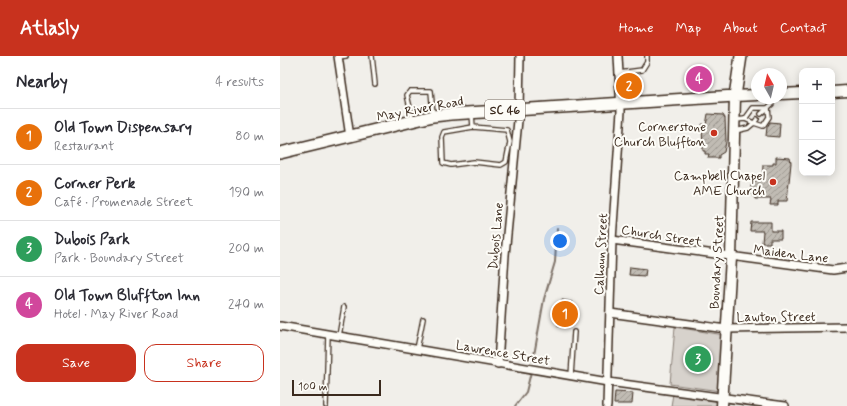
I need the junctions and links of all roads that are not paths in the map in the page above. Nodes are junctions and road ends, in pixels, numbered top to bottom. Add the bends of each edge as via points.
1 (346, 56) edge
2 (372, 56) edge
3 (520, 56) edge
4 (618, 56) edge
5 (647, 56) edge
6 (741, 56) edge
7 (338, 57) edge
8 (619, 72) junction
9 (375, 84) dead end
10 (847, 91) edge
11 (835, 92) edge
12 (799, 93) edge
13 (787, 94) edge
14 (751, 95) edge
15 (735, 96) junction
16 (620, 104) junction
17 (772, 104) edge
18 (768, 108) junction
19 (519, 110) junction
20 (472, 111) junction
21 (761, 114) dead end
22 (433, 116) junction
23 (745, 119) junction
24 (757, 119) dead end
25 (734, 120) junction
26 (413, 121) junction
27 (754, 123) junction
28 (473, 127) junction
29 (734, 131) junction
30 (350, 137) junction
31 (280, 153) edge
32 (612, 240) junction
33 (731, 258) junction
34 (847, 268) edge
35 (344, 307) dead end
36 (610, 313) junction
37 (423, 319) dead end
38 (280, 326) edge
39 (847, 327) edge
40 (726, 328) junction
41 (574, 332) dead end
42 (328, 334) junction
43 (338, 336) junction
44 (417, 349) junction
45 (498, 364) junction
46 (571, 376) junction
47 (608, 382) junction
48 (722, 402) edge
49 (326, 406) edge
50 (606, 406) edge
51 (785, 406) edge

1 - 7 lane
2 - 9 lane
3 - 19 street, Dubois Lane
4 - 8 street, Calhoun Street
5 - 8 lane via 647,62 642,70
6 - 15 main road
7 - 30 street
8 - 16 street, Calhoun Street
10 - 11 street
12 - 13 street
14 - 15 street
15 - 16 main road, May River Road / SC 46
15 - 25 street, Boundary Street
16 - 19 main road, May River Road / SC 46
16 - 32 street, Calhoun Street
17 - 18 lane
18 - 21 lane
18 - 23 lane via 753,108
18 - 27 lane via 769,117 763,126
19 - 20 main road, May River Road / SC 46
19 - 45 street, Dubois Lane via 505,255
20 - 22 main road, May River Road / SC 46
20 - 28 lane
22 - 26 main road, May River Road / SC 46
22 - 26 lane via 431,91 410,91 407,95
23 - 25 lane
23 - 27 lane
24 - 27 lane
25 - 29 street, Boundary Street
26 - 30 main road, May River Road / SC 46
27 - 29 lane via 748,128
28 - 28 lane via 444,132 443,163 506,162 510,142 507,130
29 - 33 street, Boundary Street
30 - 31 main road, May River Road / SC 46
32 - 33 street, Church Street
32 - 36 street, Calhoun Street
33 - 34 street, Maiden Lane via 833,270
33 - 40 street, Boundary Street
35 - 43 lane
36 - 40 street, Lawton Street
36 - 47 street, Calhoun Street
37 - 44 lane
38 - 42 street, Lawrence Street
39 - 40 street, Lawton Street
40 - 48 street, Boundary Street
41 - 46 lane
42 - 43 street, Lawrence Street
42 - 49 lane
43 - 44 street, Lawrence Street
44 - 45 street, Lawrence Street
45 - 46 street, Lawrence Street
46 - 47 street, Lawrence Street
47 - 48 street, Lawrence Street
47 - 50 street, Calhoun Street
48 - 51 street, Lawrence Street

